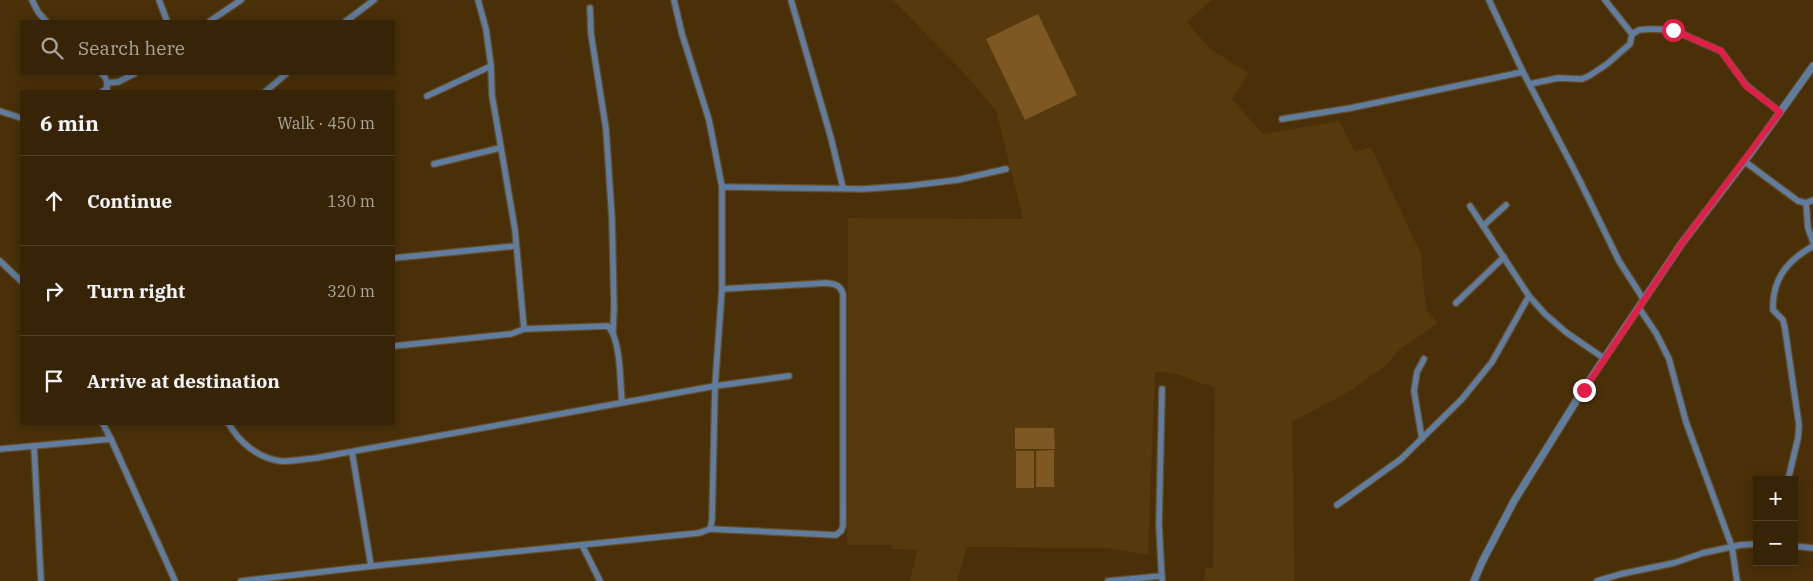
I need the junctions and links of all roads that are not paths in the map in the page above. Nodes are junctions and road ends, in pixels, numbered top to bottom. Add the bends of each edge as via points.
1 (32, 0) edge
2 (160, 0) edge
3 (241, 0) edge
4 (374, 0) edge
5 (478, 0) edge
6 (674, 0) edge
7 (792, 0) edge
8 (1489, 0) edge
9 (1605, 0) edge
10 (590, 8) dead end
11 (45, 20) edge
12 (167, 20) edge
13 (211, 20) edge
14 (347, 20) edge
15 (1632, 34) junction
16 (491, 66) junction
17 (1813, 66) edge
18 (1523, 72) junction
19 (103, 75) edge
20 (132, 75) edge
21 (285, 75) edge
22 (107, 83) junction
23 (1530, 84) junction
24 (106, 90) edge
25 (267, 90) edge
26 (427, 96) dead end
27 (0, 111) edge
28 (1780, 112) junction
29 (20, 118) edge
30 (1282, 119) dead end
31 (500, 148) junction
32 (1744, 161) junction
33 (434, 164) dead end
34 (1006, 169) dead end
35 (722, 188) junction
36 (842, 188) junction
37 (1813, 200) edge
38 (1806, 203) junction
39 (1506, 205) dead end
40 (1470, 206) dead end
41 (1484, 226) junction
42 (1813, 242) edge
43 (516, 246) junction
44 (1813, 246) edge
45 (1504, 257) junction
46 (395, 258) edge
47 (0, 261) edge
48 (20, 280) edge
49 (722, 289) junction
50 (1529, 296) junction
51 (1644, 300) junction
52 (1456, 303) dead end
53 (1639, 308) junction
54 (524, 329) junction
55 (613, 331) junction
56 (395, 346) edge
57 (1424, 359) dead end
58 (1605, 360) junction
59 (789, 376) dead end
60 (715, 386) junction
61 (1162, 389) dead end
62 (622, 402) junction
63 (104, 425) edge
64 (230, 425) edge
65 (111, 439) junction
66 (1422, 439) junction
67 (34, 446) junction
68 (0, 449) edge
69 (352, 452) junction
70 (1789, 476) edge
71 (1337, 505) dead end
72 (710, 529) junction
73 (1753, 544) edge
74 (582, 545) junction
75 (1798, 546) edge
76 (1732, 547) junction
77 (1813, 548) edge
78 (371, 566) junction
79 (1162, 579) edge
80 (41, 581) edge
81 (175, 581) edge
82 (241, 581) edge
83 (600, 581) edge
84 (1108, 581) edge
85 (1474, 581) edge
86 (1597, 581) edge
87 (1737, 581) edge

1 - 11 street
2 - 12 street
3 - 13 street
4 - 14 street
5 - 16 street
6 - 35 street via 709,120
7 - 36 street
8 - 18 street
9 - 15 street
10 - 55 street via 606,129 612,219
15 - 23 street via 1630,44 1589,76
15 - 28 street via 1639,30 1673,30 1721,51 1746,86
16 - 26 street
16 - 31 street
17 - 28 street
18 - 23 street
18 - 30 street
19 - 22 street
20 - 22 street
21 - 25 street
22 - 24 street
23 - 51 street via 1619,261
27 - 29 street
28 - 32 street
31 - 33 street
31 - 43 street
32 - 38 street via 1798,201
32 - 51 street
34 - 36 street via 915,185
35 - 36 street
35 - 49 street
37 - 38 street
38 - 42 street
39 - 41 street
40 - 41 street
41 - 45 street
43 - 46 street
43 - 54 street
44 - 70 street via 1788,263 1773,301 1773,310 1783,320 1785,329 1799,425
45 - 50 street
45 - 52 street
47 - 48 street
49 - 60 street
49 - 72 street via 826,283 841,288 843,526 836,535
50 - 58 street via 1567,334
50 - 66 street via 1492,362 1462,399
51 - 53 street
53 - 58 street
53 - 76 street via 1669,359 1686,422
54 - 55 street via 608,326
54 - 56 street via 511,334
55 - 62 street
57 - 66 street via 1417,372 1414,391
58 - 85 street via 1514,501
59 - 60 street
60 - 62 street
60 - 72 street
61 - 79 street via 1159,526
62 - 69 street
63 - 65 street
64 - 69 street via 236,436 253,450 280,461
65 - 67 street
65 - 81 street
66 - 71 street
67 - 68 street
67 - 80 street
69 - 78 street
72 - 74 street via 699,533
73 - 76 street
74 - 78 street
74 - 83 street
75 - 77 street
76 - 86 street
76 - 87 street
78 - 82 street
79 - 84 street

